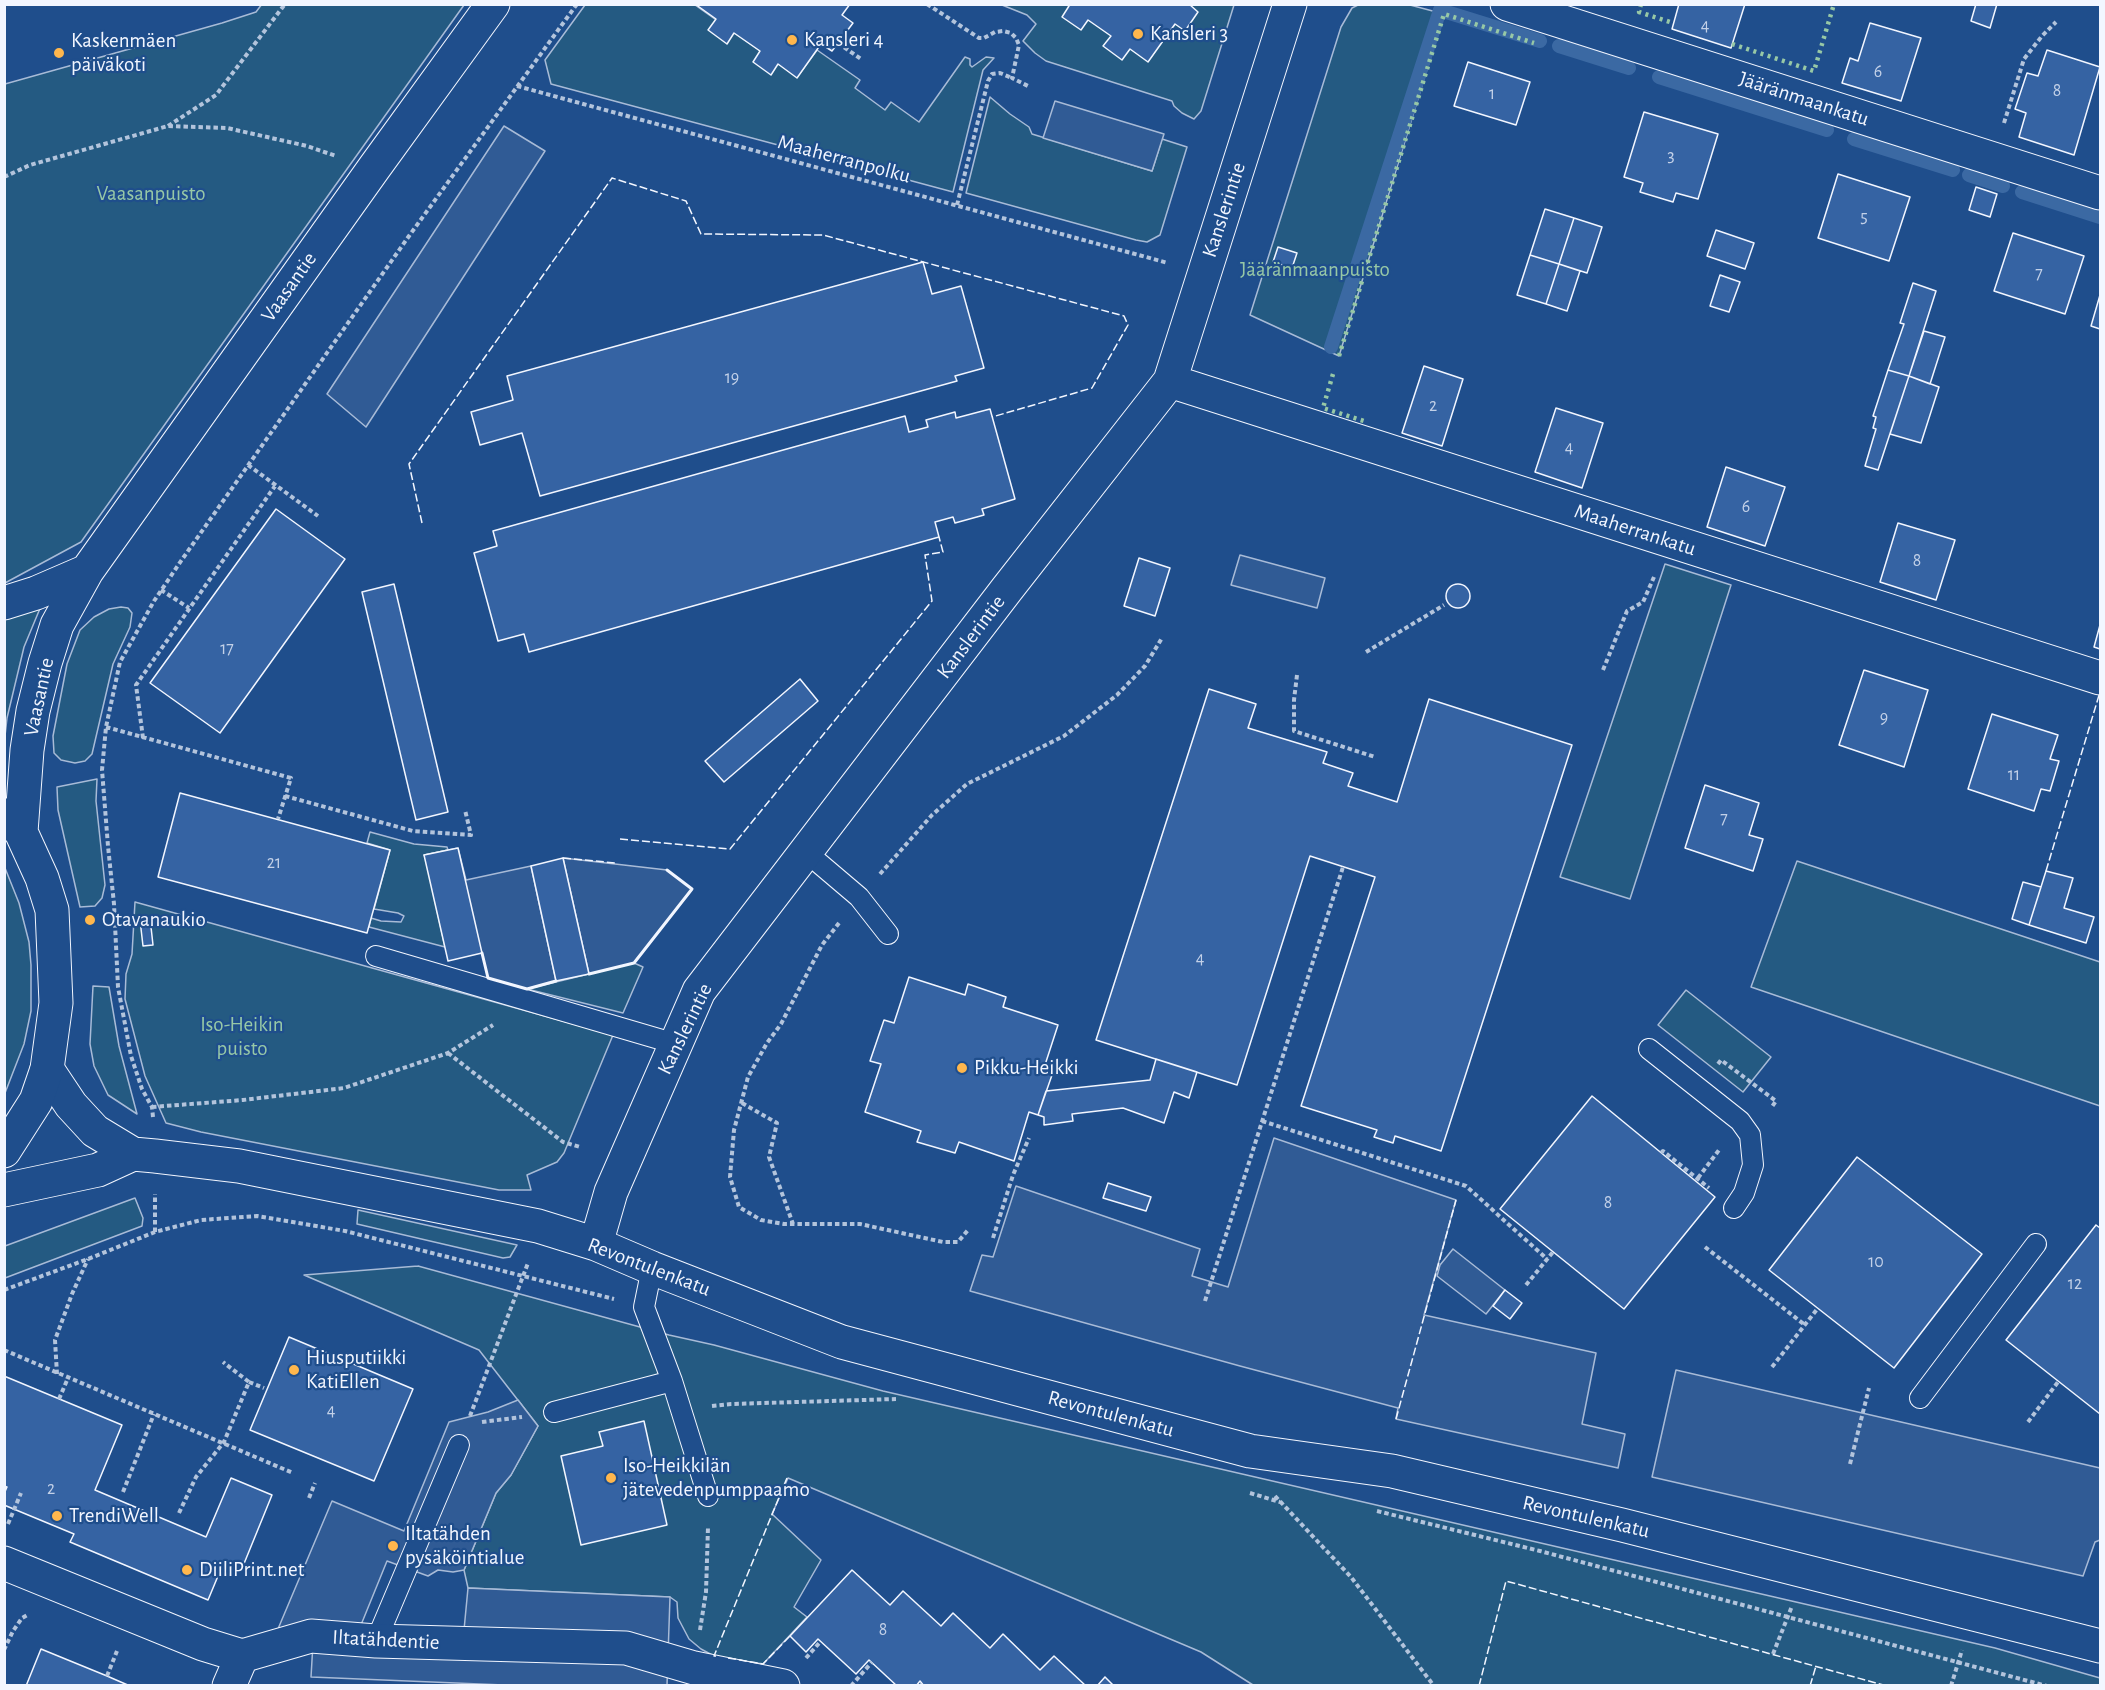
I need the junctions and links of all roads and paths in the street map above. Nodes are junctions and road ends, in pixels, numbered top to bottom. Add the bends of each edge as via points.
1 (285, 4) edge
2 (493, 4) edge
3 (577, 4) edge
4 (927, 4) edge
5 (1290, 4) edge
6 (1508, 4) edge
7 (2056, 22) dead end
8 (838, 43) dead end
9 (861, 59) dead end
10 (1012, 78) junction
11 (1028, 86) dead end
12 (518, 87) junction
13 (168, 126) junction
14 (1993, 159) junction
15 (374, 168) junction
16 (4, 177) edge
17 (2100, 193) edge
18 (957, 205) junction
19 (1163, 262) dead end
20 (1170, 381) junction
21 (248, 465) junction
22 (275, 486) junction
23 (318, 516) dead end
24 (1670, 541) junction
25 (87, 571) junction
26 (161, 590) junction
27 (4, 603) edge
28 (1444, 604) dead end
29 (189, 608) junction
30 (1366, 652) dead end
31 (1603, 670) dead end
32 (1297, 675) dead end
33 (2100, 678) edge
34 (106, 727) junction
35 (143, 738) junction
36 (1375, 757) dead end
37 (285, 796) junction
38 (465, 810) dead end
39 (278, 819) dead end
40 (13, 823) edge
41 (806, 852) junction
42 (1343, 867) dead end
43 (888, 934) dead end
44 (376, 956) dead end
45 (524, 1000) junction
46 (676, 1044) junction
47 (1650, 1049) dead end
48 (448, 1053) junction
49 (46, 1069) junction
50 (742, 1103) dead end
51 (152, 1107) junction
52 (1262, 1121) junction
53 (1029, 1138) dead end
54 (580, 1146) dead end
55 (4, 1151) edge
56 (1661, 1153) dead end
57 (144, 1155) junction
58 (4, 1190) edge
59 (1734, 1208) joint
60 (793, 1224) dead end
61 (968, 1230) dead end
62 (155, 1232) junction
63 (993, 1238) dead end
64 (943, 1242) dead end
65 (596, 1244) junction
66 (2036, 1244) dead end
67 (1705, 1247) dead end
68 (1553, 1252) dead end
69 (88, 1259) junction
70 (1547, 1259) junction
71 (652, 1268) junction
72 (523, 1276) junction
73 (1526, 1285) dead end
74 (4, 1290) edge
75 (1205, 1301) dead end
76 (644, 1307) junction
77 (1818, 1308) dead end
78 (1805, 1325) junction
79 (4, 1350) edge
80 (223, 1362) dead end
81 (1772, 1366) dead end
82 (57, 1374) junction
83 (68, 1378) junction
84 (672, 1381) junction
85 (249, 1382) junction
86 (2058, 1382) dead end
87 (264, 1388) dead end
88 (1869, 1388) dead end
89 (1920, 1398) dead end
90 (59, 1399) dead end
91 (857, 1400) dead end
92 (681, 1410) junction
93 (554, 1412) joint
94 (154, 1414) junction
95 (2028, 1422) dead end
96 (467, 1424) junction
97 (224, 1442) junction
98 (459, 1444) joint
99 (1250, 1451) junction
100 (1850, 1464) dead end
101 (293, 1473) dead end
102 (315, 1483) dead end
103 (123, 1492) dead end
104 (21, 1493) dead end
105 (708, 1496) joint
106 (309, 1498) dead end
107 (1367, 1509) dead end
108 (179, 1513) dead end
109 (8, 1525) dead end
110 (4, 1563) edge
111 (1802, 1571) junction
112 (1789, 1617) junction
113 (376, 1641) junction
114 (120, 1645) dead end
115 (2100, 1646) edge
116 (1773, 1654) dead end
117 (242, 1656) junction
118 (872, 1662) dead end
119 (694, 1668) junction
120 (107, 1676) dead end
121 (2045, 1685) edge
122 (229, 1686) edge
123 (783, 1686) edge
124 (851, 1686) edge
125 (1434, 1686) edge

1 - 13 path via 216,95
2 - 15 street, Vaasantie
3 - 12 path
4 - 10 path via 978,38 995,32 1011,33 1019,45
5 - 20 street, Kanslerintie
6 - 14 street, Jääränmaankatu
7 - 14 path via 2024,59
8 - 9 path
10 - 11 path
10 - 18 path via 992,74 988,81
12 - 18 path, Maaherranpolku
12 - 21 path
13 - 15 path via 227,128 307,146
13 - 16 path via 30,165
14 - 17 street, Jääränmaankatu
15 - 25 street, Vaasantie
18 - 19 path, Maaherranpolku
20 - 24 street, Maaherrankatu
20 - 41 street, Kanslerintie
21 - 22 path
21 - 26 path
22 - 23 path
22 - 29 path
24 - 31 path via 1643,602 1627,611
24 - 33 street, Maaherrankatu
25 - 27 street
25 - 40 street, Vaasantie via 57,625 45,663
26 - 29 path
26 - 34 path via 120,662
28 - 30 path
29 - 35 path via 136,685
32 - 36 path via 1294,731
34 - 35 path
34 - 51 path via 102,770 118,987 131,1056
35 - 37 path via 291,778
37 - 38 path via 413,831 471,835
37 - 39 path
40 - 49 street via 42,878 52,910 56,1003
41 - 43 lane via 859,897
41 - 46 street, Kanslerintie via 699,991
42 - 52 path
44 - 45 lane
45 - 46 lane
45 - 48 path via 504,1018
46 - 65 street, Kanslerintie via 611,1192
47 - 59 lane via 1740,1121 1750,1135 1753,1165 1744,1193
48 - 51 path via 344,1088
48 - 54 path via 563,1142
49 - 55 street via 36,1101
49 - 57 street, Revontulenkatu via 95,1131
50 - 60 path via 777,1123 770,1157
51 - 57 path
52 - 70 path via 1466,1186
52 - 75 path
53 - 63 path
56 - 59 path via 1664,1150
57 - 58 street via 98,1170
57 - 62 path
57 - 65 street, Revontulenkatu via 239,1166 538,1226
61 - 64 path via 958,1242
62 - 69 path
62 - 72 path via 201,1220 257,1216 345,1231
65 - 71 street, Revontulenkatu
66 - 89 lane
67 - 78 path
68 - 70 path
69 - 74 path
69 - 82 path via 55,1340
70 - 73 path
71 - 76 lane
71 - 99 street, Revontulenkatu via 842,1342
72 - 76 path
72 - 96 path
76 - 84 lane
77 - 78 path
78 - 81 path
79 - 82 path
80 - 85 path
82 - 83 path
83 - 90 path
83 - 94 path
84 - 92 lane
84 - 93 lane
85 - 87 path
85 - 97 path
86 - 95 path
88 - 100 path
91 - 92 path via 731,1404
92 - 105 lane
93 - 96 path
94 - 97 path
94 - 103 path
96 - 98 path
97 - 101 path
97 - 108 path via 196,1477
98 - 113 lane
99 - 111 street, Revontulenkatu via 1392,1472
99 - 125 path via 1263,1484 1351,1577
102 - 106 path
104 - 109 path
105 - 119 path via 706,1592
107 - 112 path
110 - 117 street via 202,1644
111 - 112 path
111 - 115 street, Revontulenkatu
112 - 116 path
112 - 121 path
113 - 117 street, Iltatähdentie via 311,1636
113 - 119 street, Iltatähdentie via 626,1648
114 - 120 path
117 - 122 street
118 - 124 path
119 - 123 street, Iltatähdentie

